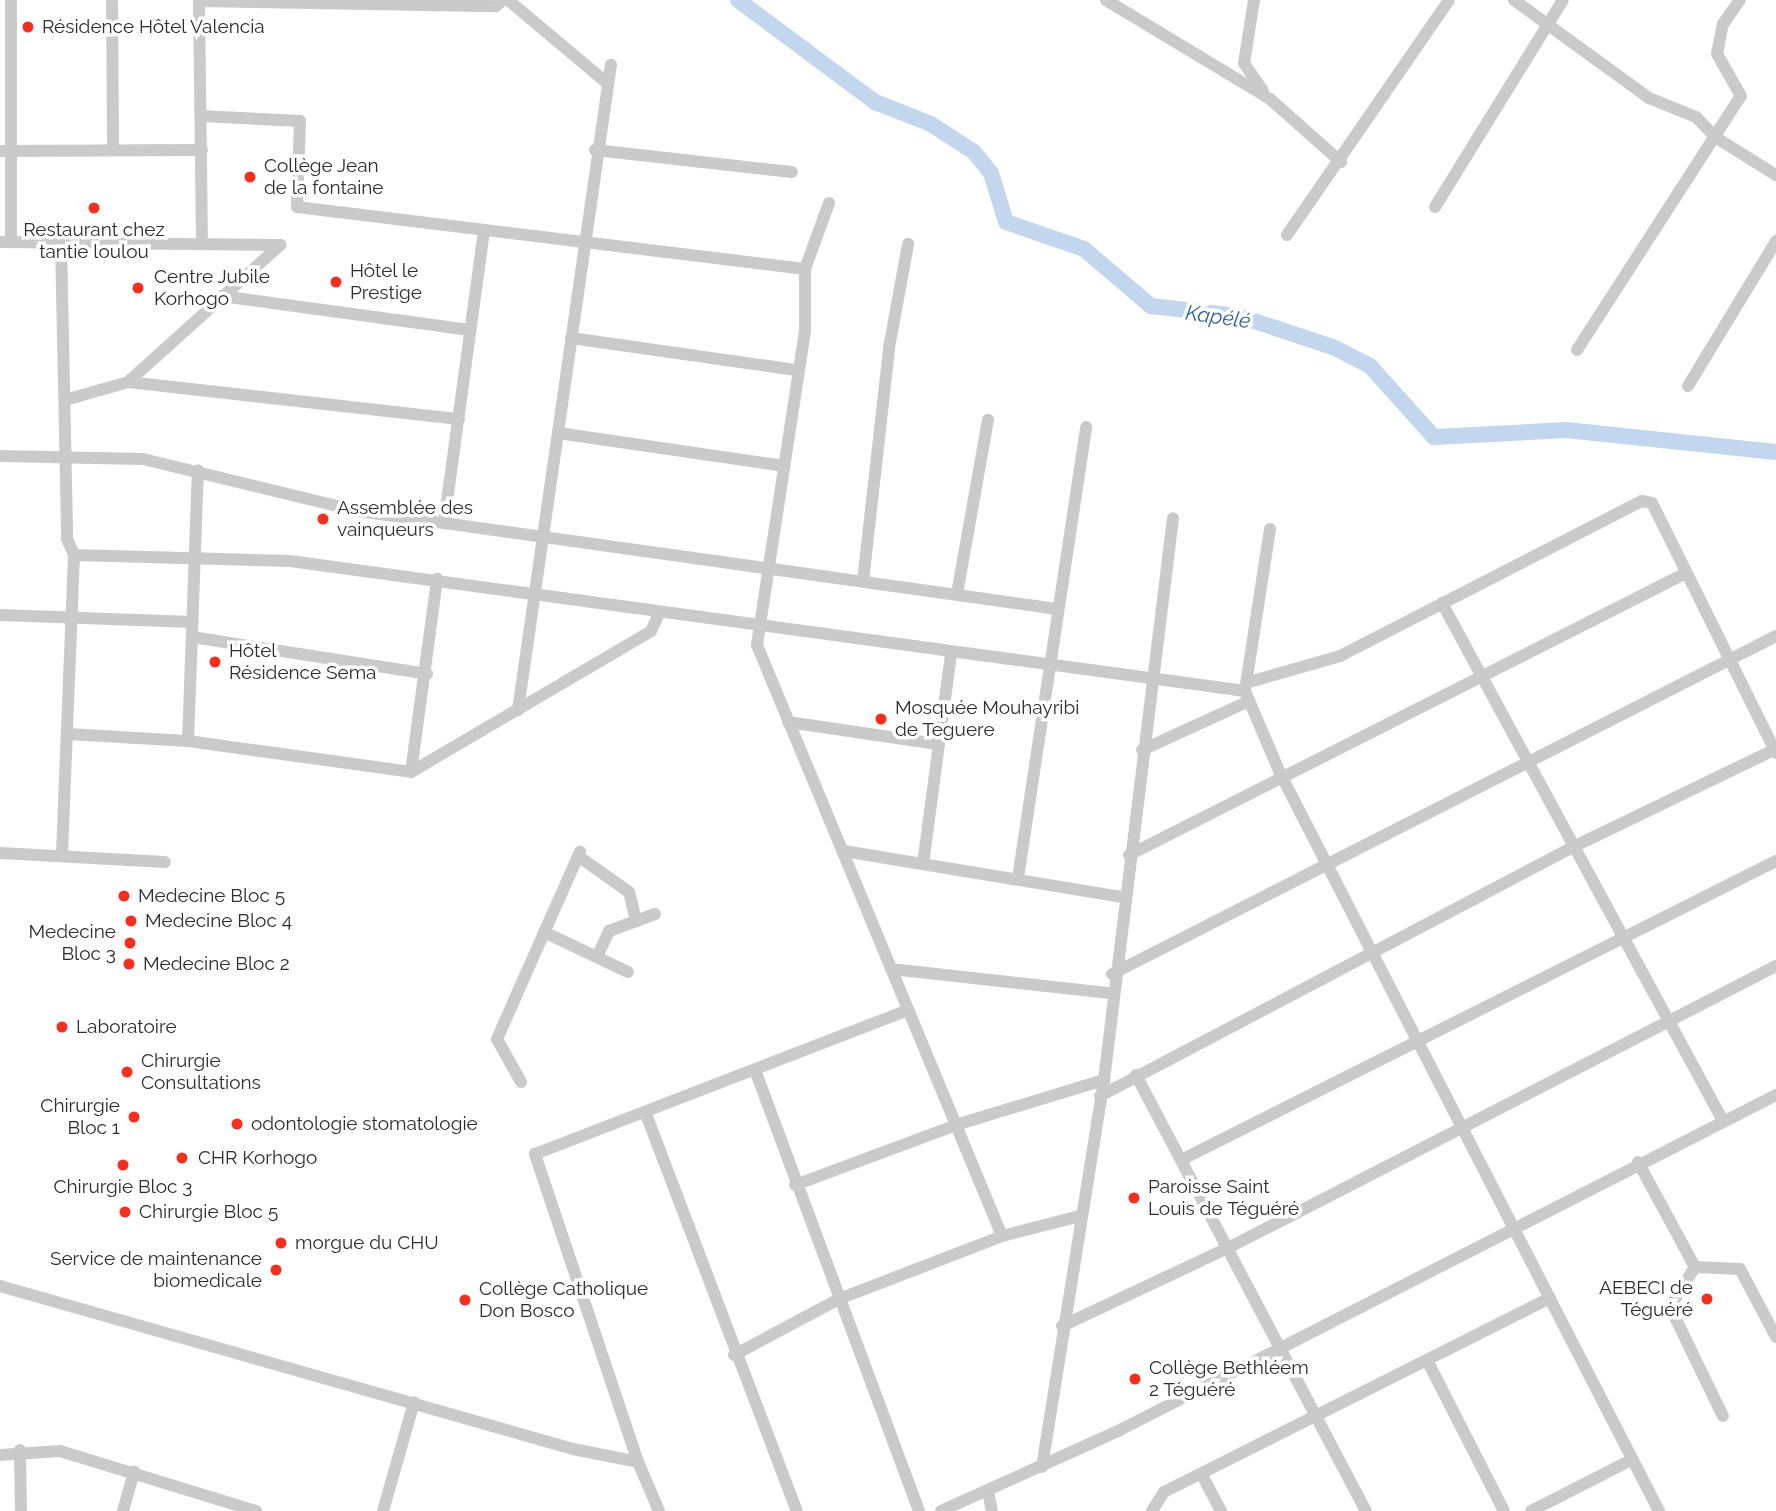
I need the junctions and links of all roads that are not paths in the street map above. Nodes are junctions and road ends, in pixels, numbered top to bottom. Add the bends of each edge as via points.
1 (10, 0) edge
2 (112, 0) edge
3 (199, 0) edge
4 (505, 0) edge
5 (1106, 0) edge
6 (1254, 0) edge
7 (1449, 0) edge
8 (1514, 0) edge
9 (1563, 0) edge
10 (1740, 0) edge
11 (374, 1) edge
12 (1548, 23) junction
13 (611, 65) dead end
14 (607, 83) junction
15 (1270, 99) junction
16 (201, 116) junction
17 (1715, 137) junction
18 (6, 150) edge
19 (113, 150) junction
20 (202, 150) junction
21 (595, 150) junction
22 (1341, 162) junction
23 (792, 172) dead end
24 (1776, 175) edge
25 (829, 203) dead end
26 (1434, 207) dead end
27 (484, 231) junction
28 (1287, 235) dead end
29 (1776, 241) edge
30 (6, 242) edge
31 (61, 243) junction
32 (202, 243) junction
33 (908, 244) dead end
34 (582, 245) junction
35 (805, 269) junction
36 (221, 296) junction
37 (470, 330) junction
38 (571, 338) junction
39 (1577, 350) dead end
40 (794, 370) junction
41 (128, 382) junction
42 (1688, 386) dead end
43 (65, 400) junction
44 (459, 419) junction
45 (988, 420) dead end
46 (1086, 428) dead end
47 (558, 433) junction
48 (0, 456) edge
49 (66, 457) junction
50 (783, 466) junction
51 (198, 470) junction
52 (1173, 518) dead end
53 (444, 523) junction
54 (1270, 529) dead end
55 (542, 538) junction
56 (74, 555) junction
57 (195, 557) junction
58 (769, 570) junction
59 (1686, 573) junction
60 (437, 579) junction
61 (863, 581) junction
62 (533, 592) junction
63 (957, 594) junction
64 (1442, 603) junction
65 (1057, 609) junction
66 (660, 612) junction
67 (0, 615) edge
68 (73, 621) junction
69 (192, 622) junction
70 (761, 624) junction
71 (1776, 636) edge
72 (192, 638) junction
73 (951, 653) junction
74 (1728, 661) junction
75 (1047, 668) junction
76 (1483, 673) junction
77 (427, 674) junction
78 (1152, 683) junction
79 (1248, 691) junction
80 (517, 710) junction
81 (788, 722) junction
82 (68, 734) junction
83 (188, 741) junction
84 (937, 744) junction
85 (1142, 750) junction
86 (1775, 751) edge
87 (1531, 761) junction
88 (411, 772) junction
89 (1280, 774) junction
90 (1573, 847) junction
91 (844, 851) junction
92 (0, 853) edge
93 (1129, 855) junction
94 (62, 856) junction
95 (1776, 861) edge
96 (165, 862) dead end
97 (923, 864) junction
98 (1327, 865) junction
99 (1018, 878) junction
100 (1122, 897) junction
101 (655, 914) dead end
102 (636, 920) junction
103 (544, 932) junction
104 (1623, 938) junction
105 (1374, 956) junction
106 (597, 957) junction
107 (1776, 966) edge
108 (891, 969) junction
109 (628, 972) dead end
110 (1112, 974) junction
111 (1110, 993) junction
112 (908, 1010) junction
113 (1671, 1020) junction
114 (1418, 1042) junction
115 (755, 1070) junction
116 (1136, 1075) junction
117 (1104, 1080) junction
118 (521, 1082) dead end
119 (1776, 1095) edge
120 (1100, 1096) junction
121 (646, 1114) junction
122 (1723, 1121) junction
123 (959, 1124) junction
124 (1462, 1128) junction
125 (1181, 1160) junction
126 (1638, 1162) junction
127 (795, 1185) junction
128 (1080, 1216) junction
129 (1513, 1228) junction
130 (1002, 1236) junction
131 (1228, 1248) junction
132 (1695, 1267) junction
133 (0, 1286) edge
134 (1550, 1298) junction
135 (839, 1299) junction
136 (1062, 1326) junction
137 (1776, 1337) edge
138 (1282, 1348) junction
139 (734, 1355) junction
140 (1427, 1360) junction
141 (414, 1402) junction
142 (1317, 1416) junction
143 (1723, 1416) dead end
144 (20, 1450) junction
145 (0, 1455) edge
146 (1633, 1459) junction
147 (638, 1462) junction
148 (1042, 1467) junction
149 (134, 1472) junction
150 (1202, 1475) junction
151 (988, 1491) junction
152 (223, 1507) edge
153 (21, 1511) edge
154 (123, 1511) edge
155 (256, 1511) edge
156 (383, 1511) edge
157 (659, 1511) edge
158 (797, 1511) edge
159 (919, 1511) edge
160 (941, 1511) edge
161 (992, 1511) edge
162 (1152, 1511) edge
163 (1221, 1511) edge
164 (1366, 1511) edge
165 (1504, 1511) edge
166 (1531, 1511) edge
167 (1659, 1511) edge

1 - 18 street
2 - 19 street
3 - 11 street
3 - 16 street
4 - 11 street via 496,6
4 - 14 street
5 - 15 street
6 - 15 street via 1244,63
7 - 22 street
8 - 12 street
9 - 12 street
10 - 17 street via 1723,24 1717,54 1741,96
12 - 17 street via 1649,98 1696,117
12 - 26 street
13 - 14 street
14 - 21 street
15 - 22 street
16 - 20 street
16 - 27 street via 300,121 296,207
17 - 24 street
17 - 39 street
18 - 19 street
18 - 30 street
19 - 20 street
20 - 32 street
21 - 23 street
21 - 34 street
22 - 28 street
25 - 35 street
27 - 34 street
27 - 37 street
29 - 42 street
30 - 31 street
31 - 32 street
31 - 43 street
32 - 36 street via 280,245
33 - 61 street via 889,348
34 - 35 street
34 - 38 street
35 - 40 street via 806,331
36 - 37 street
36 - 41 street
37 - 44 street
38 - 40 street
38 - 47 street
40 - 50 street
41 - 43 street
41 - 44 street
43 - 49 street
44 - 53 street
45 - 63 street
46 - 65 street
47 - 50 street
47 - 55 street
48 - 49 street
49 - 51 street via 143,459
49 - 56 street via 67,539
50 - 58 street
51 - 53 street via 358,511
51 - 57 street
52 - 78 street
53 - 55 street
54 - 79 street
55 - 58 street
55 - 62 street
56 - 57 street
56 - 68 street
57 - 60 street
57 - 69 street
58 - 61 street
58 - 70 street
59 - 64 street via 1652,503 1642,501
59 - 74 street
59 - 76 street
60 - 62 street
60 - 77 street
61 - 63 street
62 - 66 street
62 - 80 street
63 - 65 street
64 - 76 street
64 - 79 street via 1340,656
65 - 75 street
66 - 70 street
66 - 80 street via 650,631
67 - 68 street
68 - 69 street
68 - 82 street
69 - 72 street
70 - 73 street
70 - 81 street via 757,645
71 - 74 street
72 - 77 street
72 - 83 street
73 - 75 street
73 - 84 street
74 - 86 street
74 - 87 street
75 - 78 street
75 - 99 street
76 - 87 street
76 - 89 street
77 - 88 street
78 - 79 street
78 - 85 street
79 - 85 street
79 - 89 street
80 - 88 street
81 - 84 street
81 - 91 street
82 - 83 street
82 - 94 street
83 - 88 street
84 - 97 street
85 - 93 street
86 - 90 street
87 - 90 street
87 - 98 street
89 - 93 street
89 - 98 street
90 - 104 street
90 - 105 street
91 - 97 street
91 - 108 street
92 - 94 street
93 - 100 street
94 - 96 street
95 - 104 street
97 - 99 street
98 - 105 street
98 - 110 street
99 - 100 street
100 - 110 street
101 - 102 street
102 - 103 street via 629,892 579,854
102 - 106 street via 609,931
103 - 106 street
103 - 118 street via 497,1039
104 - 113 street
104 - 114 street
105 - 114 street
105 - 116 street
106 - 109 street
107 - 113 street
108 - 111 street
108 - 112 street
110 - 111 street
111 - 117 street
112 - 115 street
112 - 123 street
113 - 122 street
113 - 124 street
114 - 124 street
114 - 125 street
115 - 121 street
115 - 127 street
116 - 120 street
116 - 125 street
117 - 120 street
117 - 123 street
119 - 122 street
120 - 128 street
121 - 139 street
121 - 147 street via 534,1158
122 - 126 street
123 - 127 street
123 - 130 street
124 - 129 street
124 - 131 street
125 - 131 street
126 - 129 street
126 - 132 street
127 - 135 street
128 - 130 street
128 - 136 street
129 - 134 street
129 - 138 street
130 - 135 street
131 - 136 street
131 - 138 street
132 - 137 street via 1740,1269
132 - 143 street via 1670,1307
133 - 141 street
134 - 140 street
134 - 146 street
135 - 139 street
135 - 159 street
136 - 148 street
138 - 142 street
138 - 148 street
139 - 158 street
140 - 142 street
140 - 165 street
141 - 147 street
141 - 156 street
142 - 150 street
142 - 164 street
144 - 145 street
144 - 149 street via 60,1451
144 - 153 street
146 - 166 street
146 - 167 street
147 - 157 street
148 - 151 street
149 - 152 street
149 - 154 street
150 - 162 street via 1156,1498
150 - 163 street
151 - 160 street
151 - 161 street
152 - 155 street

